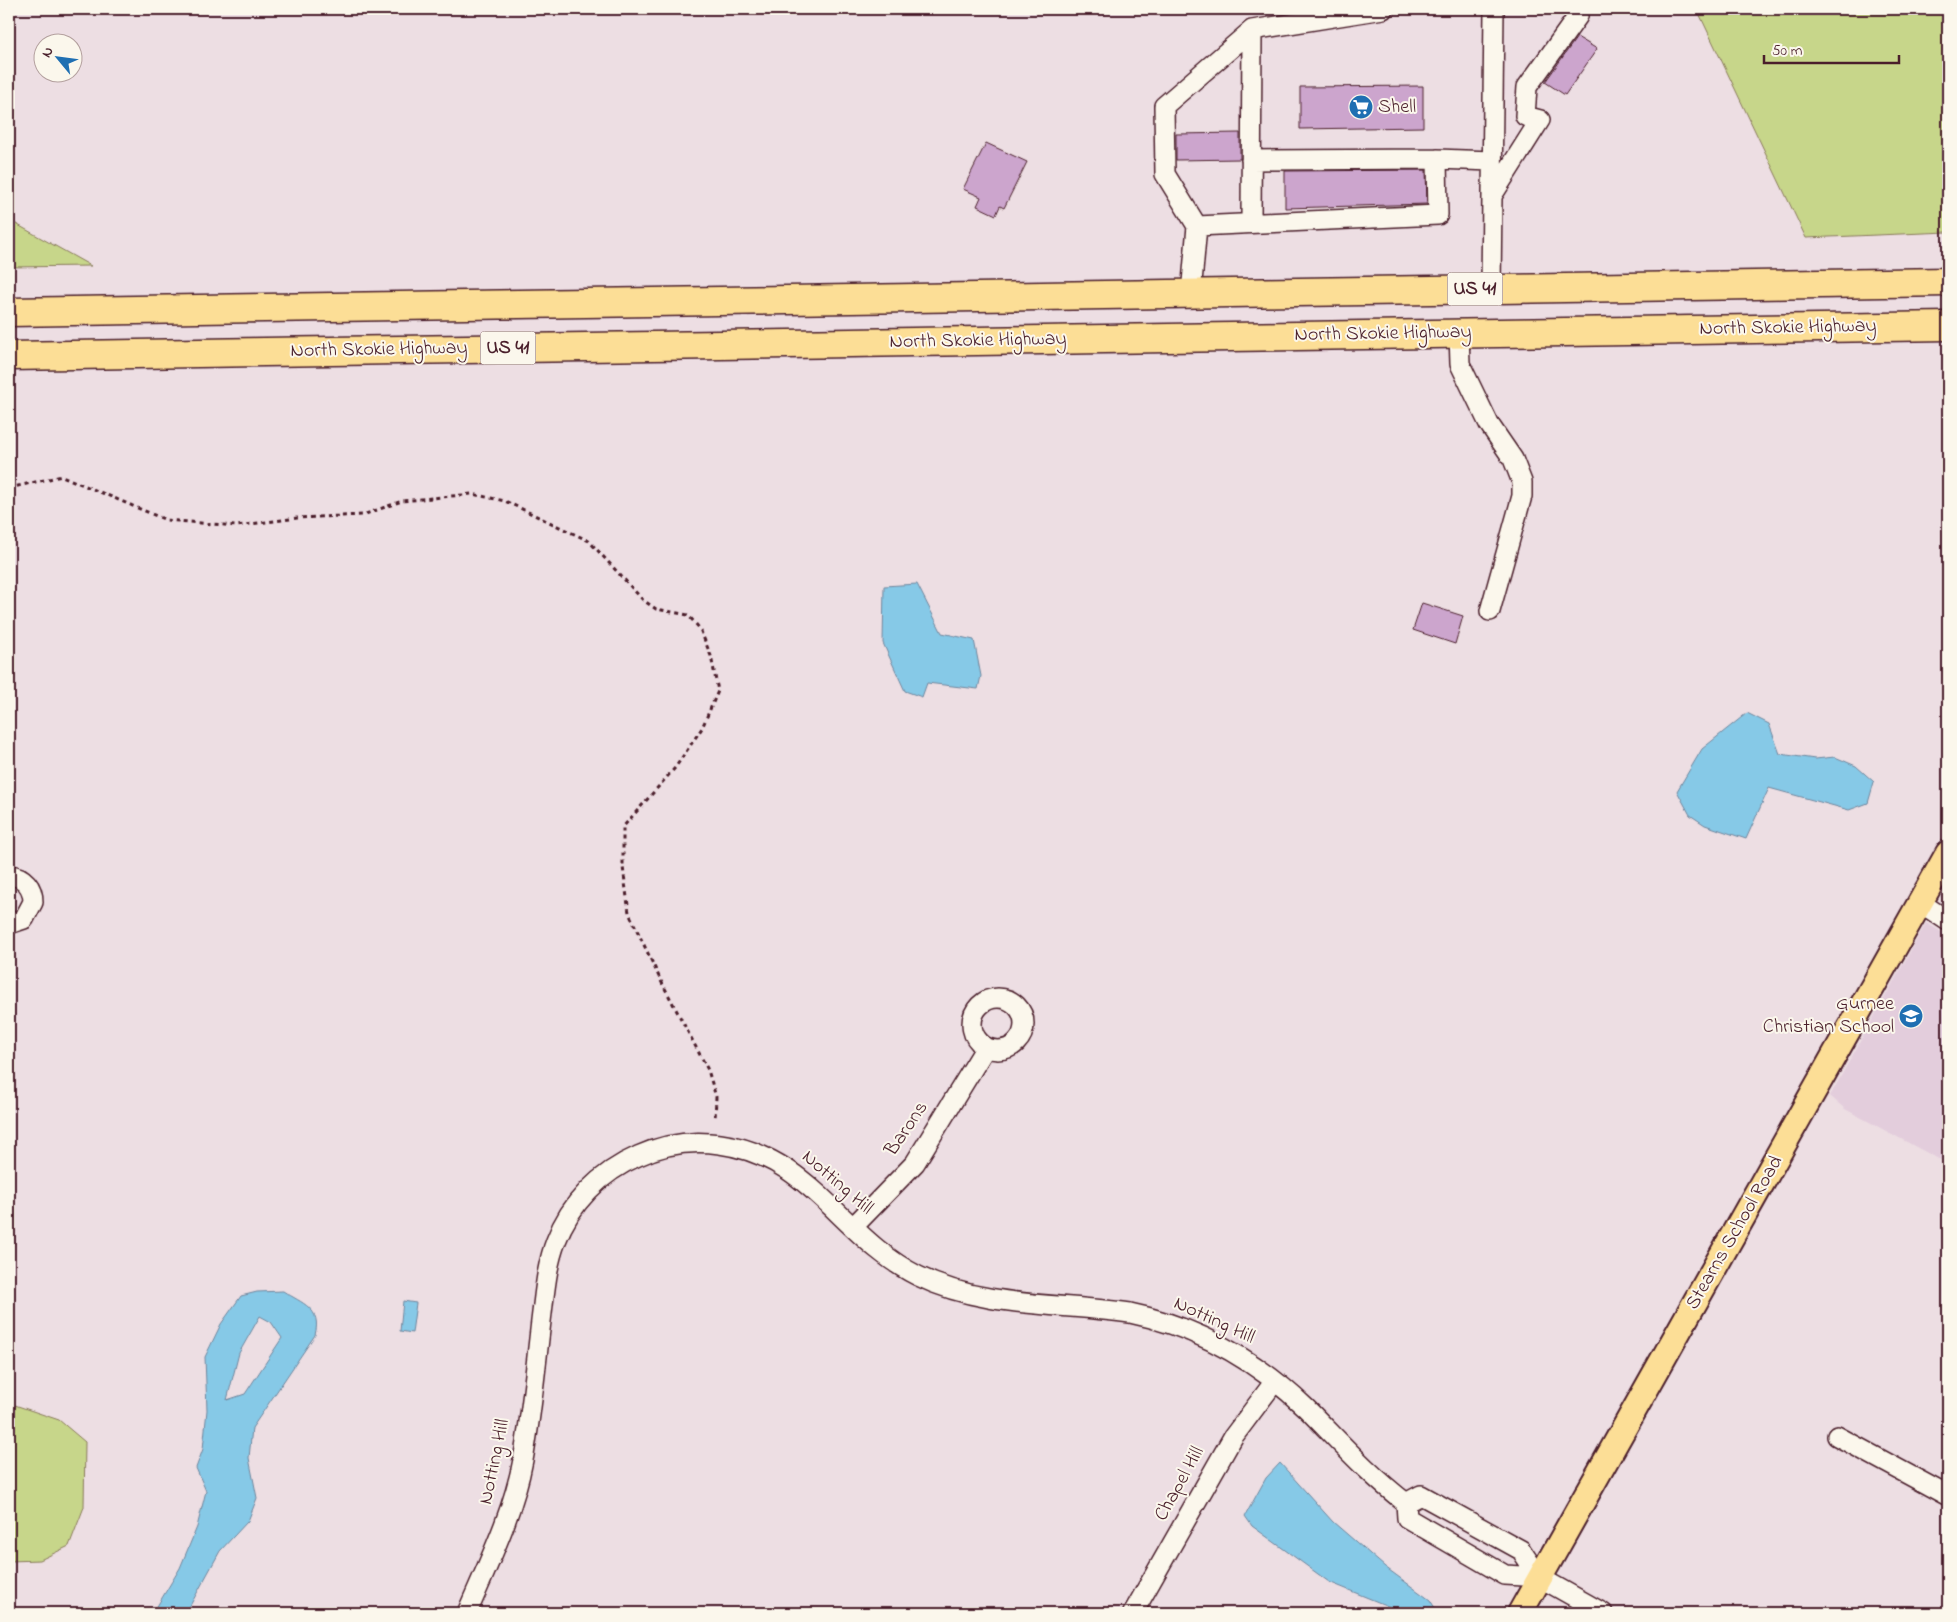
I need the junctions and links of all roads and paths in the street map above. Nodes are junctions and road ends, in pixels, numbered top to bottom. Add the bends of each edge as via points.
1 (1383, 9) edge
2 (1494, 9) edge
3 (1576, 9) edge
4 (1252, 30) junction
5 (1437, 159) junction
6 (1251, 160) junction
7 (1492, 161) junction
8 (1492, 196) junction
9 (1251, 223) junction
10 (1196, 226) junction
11 (1948, 282) edge
12 (1491, 289) junction
13 (1191, 294) junction
14 (9, 312) edge
15 (1948, 326) edge
16 (1459, 333) junction
17 (9, 356) edge
18 (9, 488) edge
19 (1490, 611) dead end
20 (1948, 852) edge
21 (9, 875) edge
22 (1920, 903) junction
23 (1948, 921) edge
24 (9, 924) edge
25 (986, 1047) dead end
26 (715, 1120) dead end
27 (853, 1227) junction
28 (1274, 1381) junction
29 (1837, 1436) dead end
30 (1948, 1496) edge
31 (1406, 1503) junction
32 (1539, 1577) junction
33 (467, 1613) edge
34 (1133, 1613) edge
35 (1520, 1613) edge
36 (1603, 1613) edge

1 - 4 street
2 - 7 street
3 - 8 street via 1578,16 1527,88 1525,116 1540,120
4 - 6 street
4 - 10 street via 1164,106 1165,174
5 - 6 street
5 - 7 street
5 - 9 street via 1438,214
6 - 9 street
7 - 8 street
8 - 12 street
9 - 10 street
10 - 13 street
11 - 12 highway, US 41
12 - 13 highway, US 41
13 - 14 highway, US 41
15 - 16 highway, North Skokie Highway / US 41
16 - 17 highway, North Skokie Highway / US 41
16 - 19 street via 1460,364 1467,382 1489,424 1513,459 1522,482 1522,496
18 - 26 path via 62,476 166,520 236,526 297,518 363,515 402,501 472,494 505,501 589,541 643,600 656,609 688,615 700,629 711,656 718,691 702,728 675,768 623,827 623,867 629,913 708,1070 716,1097
20 - 22 main road, Stearns School Road
21 - 24 street via 28,884 33,902 24,919
22 - 23 street
22 - 32 main road, Stearns School Road
25 - 27 street, Barons via 914,1163
27 - 28 street, Notting Hill via 896,1264 943,1286 979,1297 1101,1309 1154,1318 1215,1342
27 - 33 street, Notting Hill via 791,1170 755,1151 736,1146 690,1142 650,1150 614,1169 596,1184 565,1221 550,1260 523,1460 513,1500
28 - 31 street, Notting Hill via 1306,1408 1367,1472
28 - 34 street, Chapel Hill via 1232,1437
29 - 30 street
31 - 32 street, Notting Hill via 1407,1518 1505,1575
31 - 32 street via 1421,1495 1521,1550
32 - 35 main road, Stearns School Road
32 - 36 street

